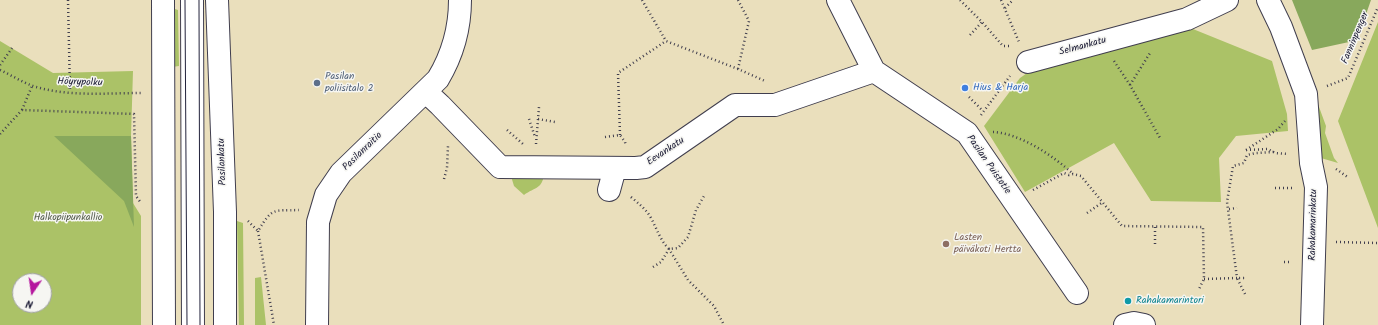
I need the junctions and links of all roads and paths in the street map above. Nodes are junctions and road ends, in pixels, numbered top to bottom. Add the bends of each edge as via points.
1 (68, 0) edge
2 (163, 0) edge
3 (192, 0) edge
4 (217, 0) edge
5 (460, 0) edge
6 (642, 0) edge
7 (738, 0) edge
8 (838, 0) edge
9 (960, 0) edge
10 (1002, 0) edge
11 (1013, 0) edge
12 (1227, 0) edge
13 (1268, 0) edge
14 (1378, 7) edge
15 (1005, 8) junction
16 (982, 22) junction
17 (1159, 26) junction
18 (970, 36) dead end
19 (666, 41) junction
20 (1103, 41) junction
21 (12, 48) dead end
22 (1025, 54) junction
23 (0, 66) edge
24 (738, 69) junction
25 (0, 70) edge
26 (874, 71) junction
27 (1130, 85) junction
28 (32, 86) junction
29 (1303, 87) junction
30 (70, 92) junction
31 (426, 92) junction
32 (164, 93) junction
33 (796, 97) junction
34 (969, 97) dead end
35 (539, 107) dead end
36 (22, 110) junction
37 (984, 111) junction
38 (1288, 116) dead end
39 (529, 119) dead end
40 (538, 119) junction
41 (555, 122) dead end
42 (0, 134) edge
43 (536, 134) dead end
44 (967, 134) junction
45 (620, 135) junction
46 (605, 137) dead end
47 (1160, 138) dead end
48 (536, 139) dead end
49 (625, 142) dead end
50 (448, 146) dead end
51 (1274, 152) junction
52 (1294, 154) dead end
53 (614, 168) junction
54 (1073, 174) junction
55 (444, 179) dead end
56 (1275, 188) dead end
57 (1294, 188) dead end
58 (609, 190) joint
59 (704, 196) dead end
60 (1013, 200) junction
61 (1103, 202) junction
62 (143, 207) dead end
63 (1238, 208) dead end
64 (1229, 209) junction
65 (321, 210) junction
66 (1087, 213) dead end
67 (244, 217) dead end
68 (1155, 226) junction
69 (258, 231) junction
70 (1314, 241) junction
71 (1378, 243) edge
72 (1155, 244) dead end
73 (669, 249) junction
74 (1284, 262) dead end
75 (1294, 262) dead end
76 (653, 267) dead end
77 (1237, 278) junction
78 (1245, 278) dead end
79 (1204, 279) junction
80 (1199, 289) dead end
81 (1078, 293) dead end
82 (1245, 294) dead end
83 (164, 325) edge
84 (193, 325) edge
85 (225, 325) edge
86 (274, 325) edge
87 (317, 325) edge
88 (724, 325) edge
89 (1125, 325) edge
90 (1144, 325) edge
91 (1312, 325) edge

1 - 30 path
2 - 32 street
3 - 84 street
4 - 85 street, Pasilankatu via 225,212
5 - 31 street, Pasilanraitio via 455,46 447,65
6 - 19 path
7 - 24 path via 749,21
8 - 26 street, Pasilan Puistotie
9 - 16 path
10 - 15 path
11 - 15 path
12 - 17 street, Selmankatu via 1187,19
13 - 29 street, Rahakamarinkatu
14 - 29 path, Fanninpenger via 1348,78
15 - 22 path
16 - 18 path
16 - 22 path via 1003,46
17 - 20 street, Selmankatu
17 - 27 path via 1155,45
19 - 24 path
19 - 45 path via 618,72
20 - 22 street, Selmankatu
20 - 27 path
21 - 23 path
22 - 37 path
24 - 33 path
25 - 28 path, Höyrypolku
26 - 33 street, Eevankatu
26 - 44 street, Pasilan Puistotie
27 - 47 path
28 - 30 path, Höyrypolku
28 - 36 path
29 - 70 street, Rahakamarinkatu via 1316,187
30 - 32 path, Höyrypolku
31 - 53 street, Eevankatu via 500,167
31 - 65 street, Pasilanraitio via 341,173 326,195
32 - 83 street
33 - 53 street, Eevankatu via 775,105 735,105 645,166
34 - 37 path
35 - 40 path
36 - 42 path
36 - 62 path via 134,114 136,196
37 - 44 path
38 - 51 path via 1278,129 1246,150
39 - 48 path
40 - 41 path
40 - 43 path
44 - 54 path via 996,132 1022,140 1061,163
44 - 60 street, Pasilan Puistotie
45 - 46 path
45 - 49 path
50 - 55 path
51 - 52 path
51 - 64 path via 1246,155 1244,163 1233,166 1227,202
53 - 58 street
54 - 60 path via 1064,172
54 - 61 path via 1081,176
56 - 57 path
58 - 73 path via 631,197 644,208 663,244
59 - 73 path via 696,210 688,237 678,248
60 - 81 street, Pasilan Puistotie
61 - 66 path
61 - 68 path via 1122,226
63 - 64 path
64 - 77 path
65 - 69 path via 277,210 268,216
65 - 87 street, Pasilanraitio via 318,222
67 - 69 path
68 - 72 path
68 - 79 path via 1203,227
69 - 86 path
70 - 71 path
70 - 91 street, Rahakamarinkatu
73 - 76 path via 661,262
73 - 88 path via 688,280 714,306
74 - 75 path
77 - 78 path
77 - 79 path
77 - 82 path
79 - 80 path
89 - 90 street

